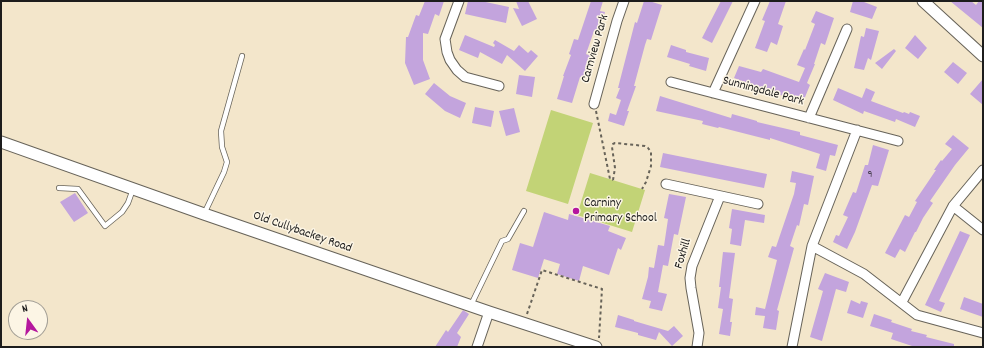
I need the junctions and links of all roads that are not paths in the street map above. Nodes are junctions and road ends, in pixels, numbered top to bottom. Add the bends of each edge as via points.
1 (459, 1) edge
2 (624, 1) edge
3 (755, 1) edge
4 (923, 1) edge
5 (848, 30) dead end
6 (242, 56) dead end
7 (983, 56) edge
8 (671, 82) dead end
9 (499, 86) dead end
10 (713, 93) junction
11 (594, 104) road end
12 (809, 118) junction
13 (857, 130) junction
14 (898, 141) dead end
15 (1, 142) edge
16 (983, 170) edge
17 (666, 184) dead end
18 (59, 188) dead end
19 (133, 189) junction
20 (720, 196) junction
21 (758, 204) dead end
22 (953, 206) junction
23 (524, 211) dead end
24 (204, 214) junction
25 (983, 230) edge
26 (812, 246) junction
27 (902, 302) junction
28 (471, 306) junction
29 (489, 312) junction
30 (983, 333) edge
31 (597, 343) edge
32 (477, 347) edge
33 (697, 347) edge
34 (792, 347) edge

1 - 9 street via 446,39 450,60 465,77
2 - 11 street, Carnview Park
3 - 10 street, Sunningdale Park
4 - 7 street
5 - 12 street, Sunningdale Park
6 - 24 lane via 221,131 222,147 227,162
8 - 10 street
10 - 12 street, Sunningdale Park
12 - 13 street, Sunningdale Park
13 - 14 street, Sunningdale Park
13 - 26 street
15 - 19 street, Old Cullybackey Road
16 - 22 street
17 - 20 street
18 - 19 lane via 78,189 105,226 122,212
19 - 24 street, Old Cullybackey Road
20 - 21 street
20 - 33 street, Foxhill via 692,266 690,283 699,333
22 - 25 street
22 - 27 street
23 - 28 lane via 508,239 502,241
24 - 28 street, Old Cullybackey Road
26 - 27 street via 859,271
26 - 34 street
27 - 30 street via 920,316
28 - 29 street, Old Cullybackey Road
29 - 31 street, Old Cullybackey Road
29 - 32 street

